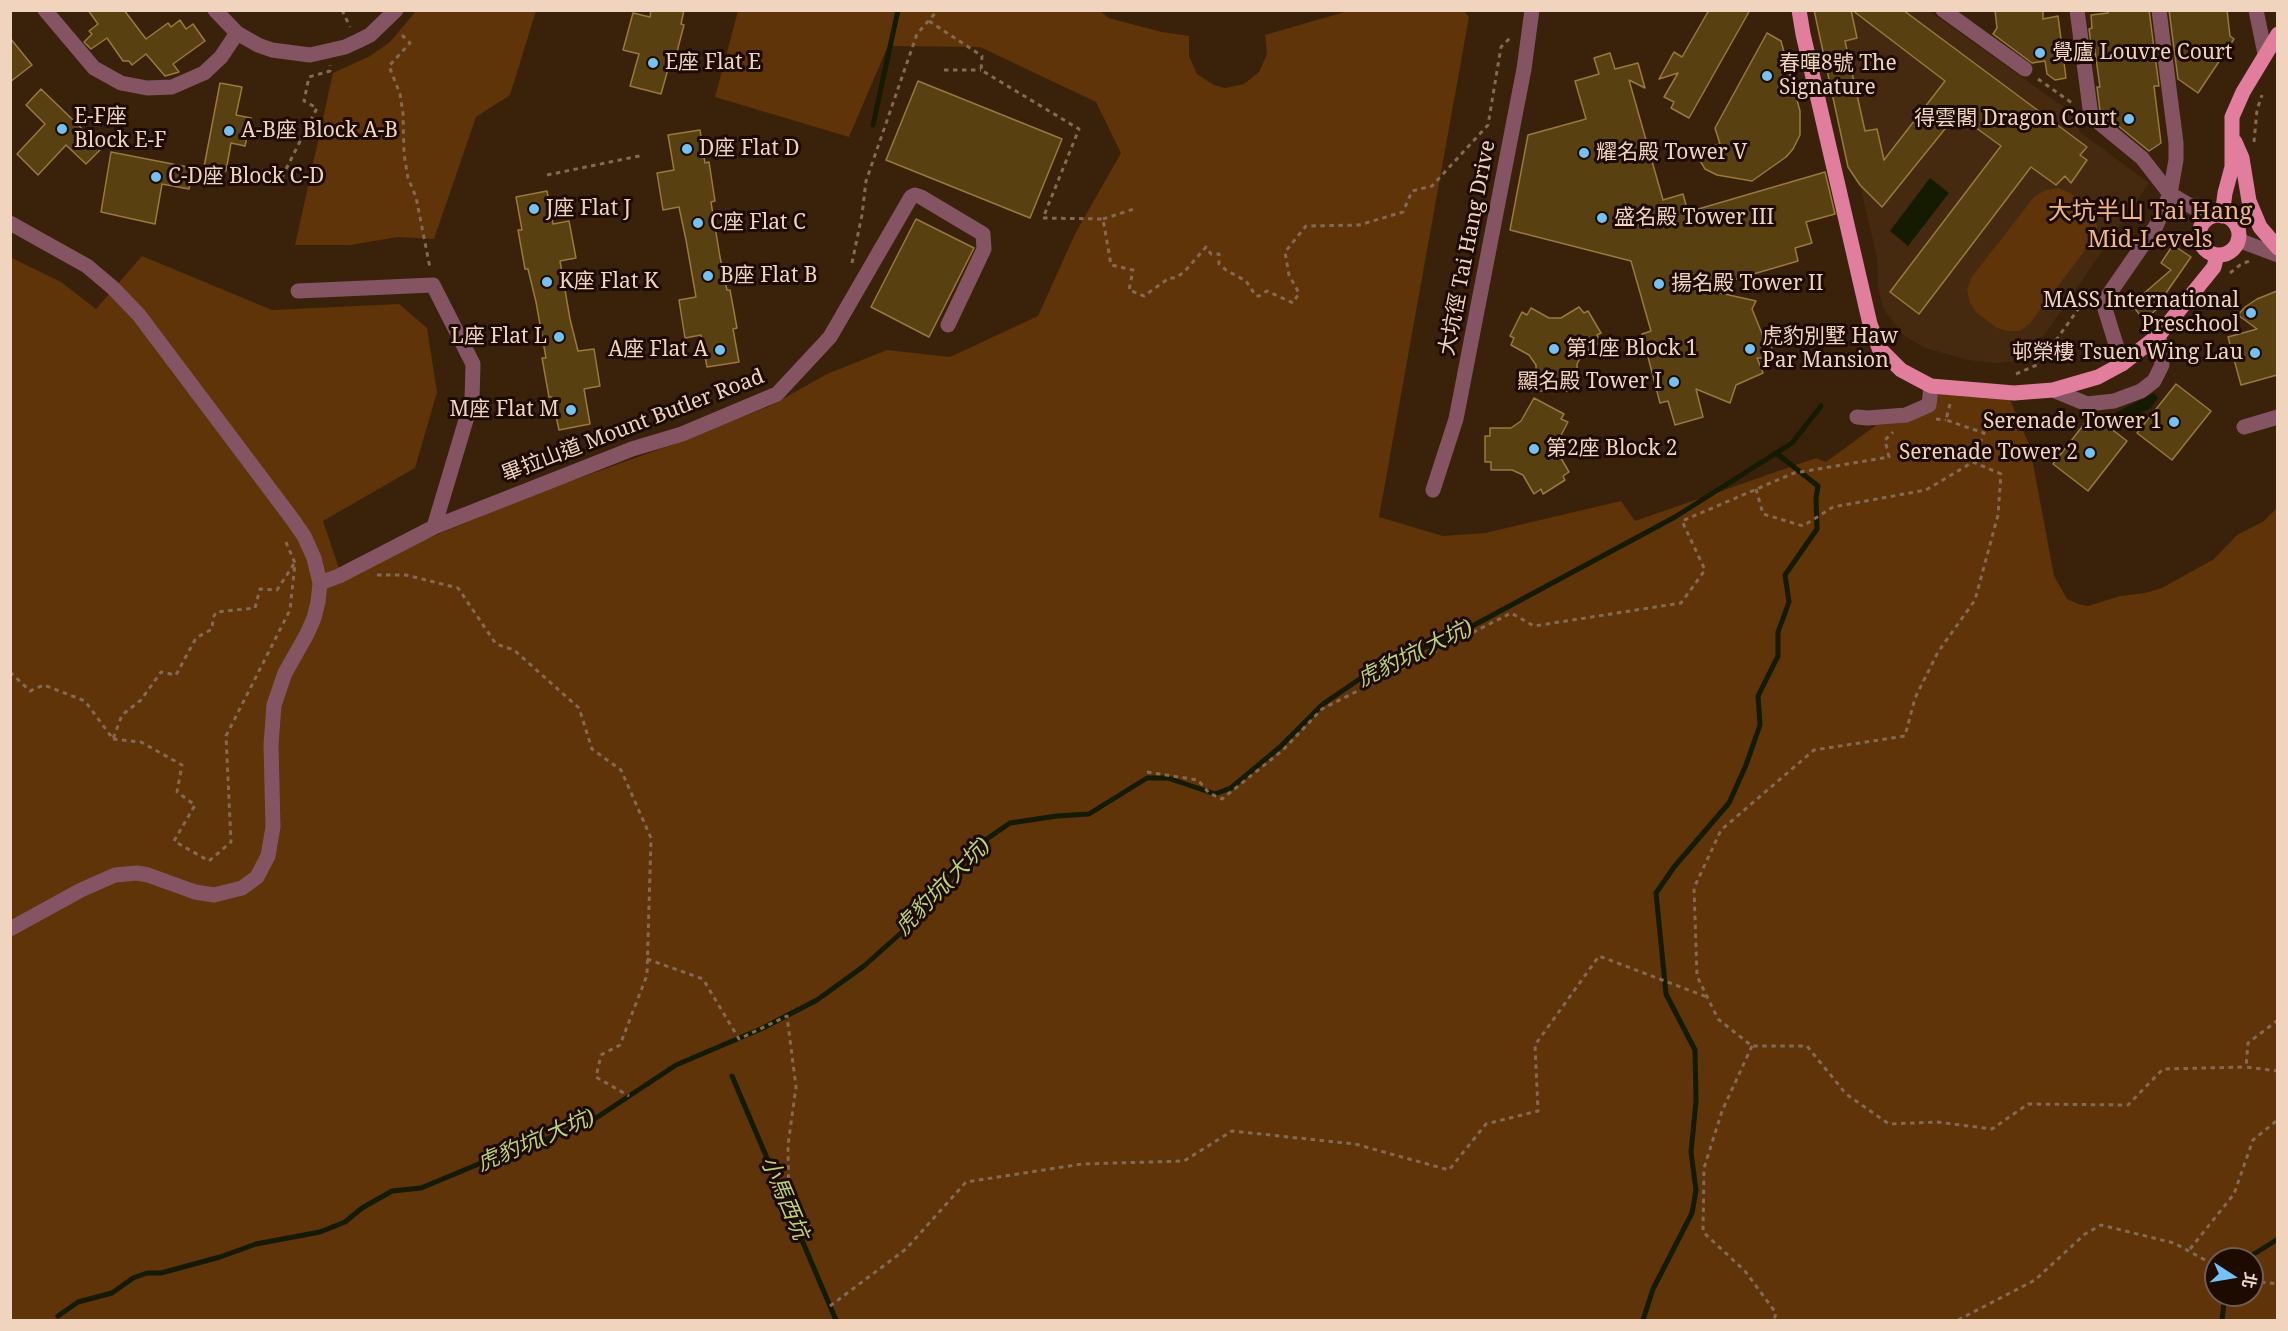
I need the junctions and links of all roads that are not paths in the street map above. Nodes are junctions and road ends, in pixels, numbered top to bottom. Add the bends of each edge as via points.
1 (45, 10) edge
2 (215, 10) edge
3 (396, 10) edge
4 (1532, 10) edge
5 (1800, 10) edge
6 (1943, 10) edge
7 (2077, 10) edge
8 (2159, 10) edge
9 (2256, 10) edge
10 (237, 33) junction
11 (2277, 34) edge
12 (2265, 54) junction
13 (2025, 69) road end
14 (2232, 134) junction
15 (2170, 194) junction
16 (2215, 217) junction
17 (10, 223) edge
18 (2238, 240) junction
19 (2277, 248) edge
20 (2217, 255) junction
21 (2277, 255) edge
22 (297, 291) dead end
23 (948, 325) dead end
24 (2159, 335) junction
25 (2122, 364) junction
26 (2053, 390) junction
27 (1931, 392) junction
28 (1857, 417) dead end
29 (2277, 417) edge
30 (2244, 427) dead end
31 (1433, 490) dead end
32 (434, 526) junction
33 (320, 583) junction
34 (10, 929) edge

1 - 10 street via 94,68 122,84 147,88 183,84 204,73
2 - 10 street
3 - 10 street via 370,35 345,47 310,55 272,50
4 - 31 street, 大坑徑 Tai Hang Drive via 1456,419
5 - 27 main road via 1870,324 1887,357
6 - 13 street
7 - 15 street via 2091,116 2142,158
8 - 15 street via 2176,144
9 - 12 street
11 - 12 main road
12 - 14 main road via 2232,117
14 - 16 main road via 2232,167
14 - 19 main road via 2242,158 2249,201 2260,227
15 - 16 street
15 - 25 street via 2156,226 2107,297 2105,309
16 - 18 main road via 2234,222
16 - 20 main road via 2202,226 2199,235 2201,244
17 - 33 street via 87,266 139,315 304,536
18 - 20 main road via 2226,254
18 - 21 street
20 - 24 main road via 2214,267
22 - 32 street via 433,285 473,364 472,400
23 - 32 street, 畢拉山道 Mount Butler Road via 984,249 983,234 915,195 830,337 777,394 682,434 632,449
24 - 25 main road
24 - 26 street via 2162,365 2154,381 2141,391 2114,401 2087,404
25 - 26 main road via 2098,377
26 - 27 main road
27 - 28 street via 1929,405 1906,415
29 - 30 street
32 - 33 street, 畢拉山道 Mount Butler Road
33 - 34 street via 308,634 285,673 274,705 273,827 268,856 257,877 242,888 214,895 148,875 115,875

